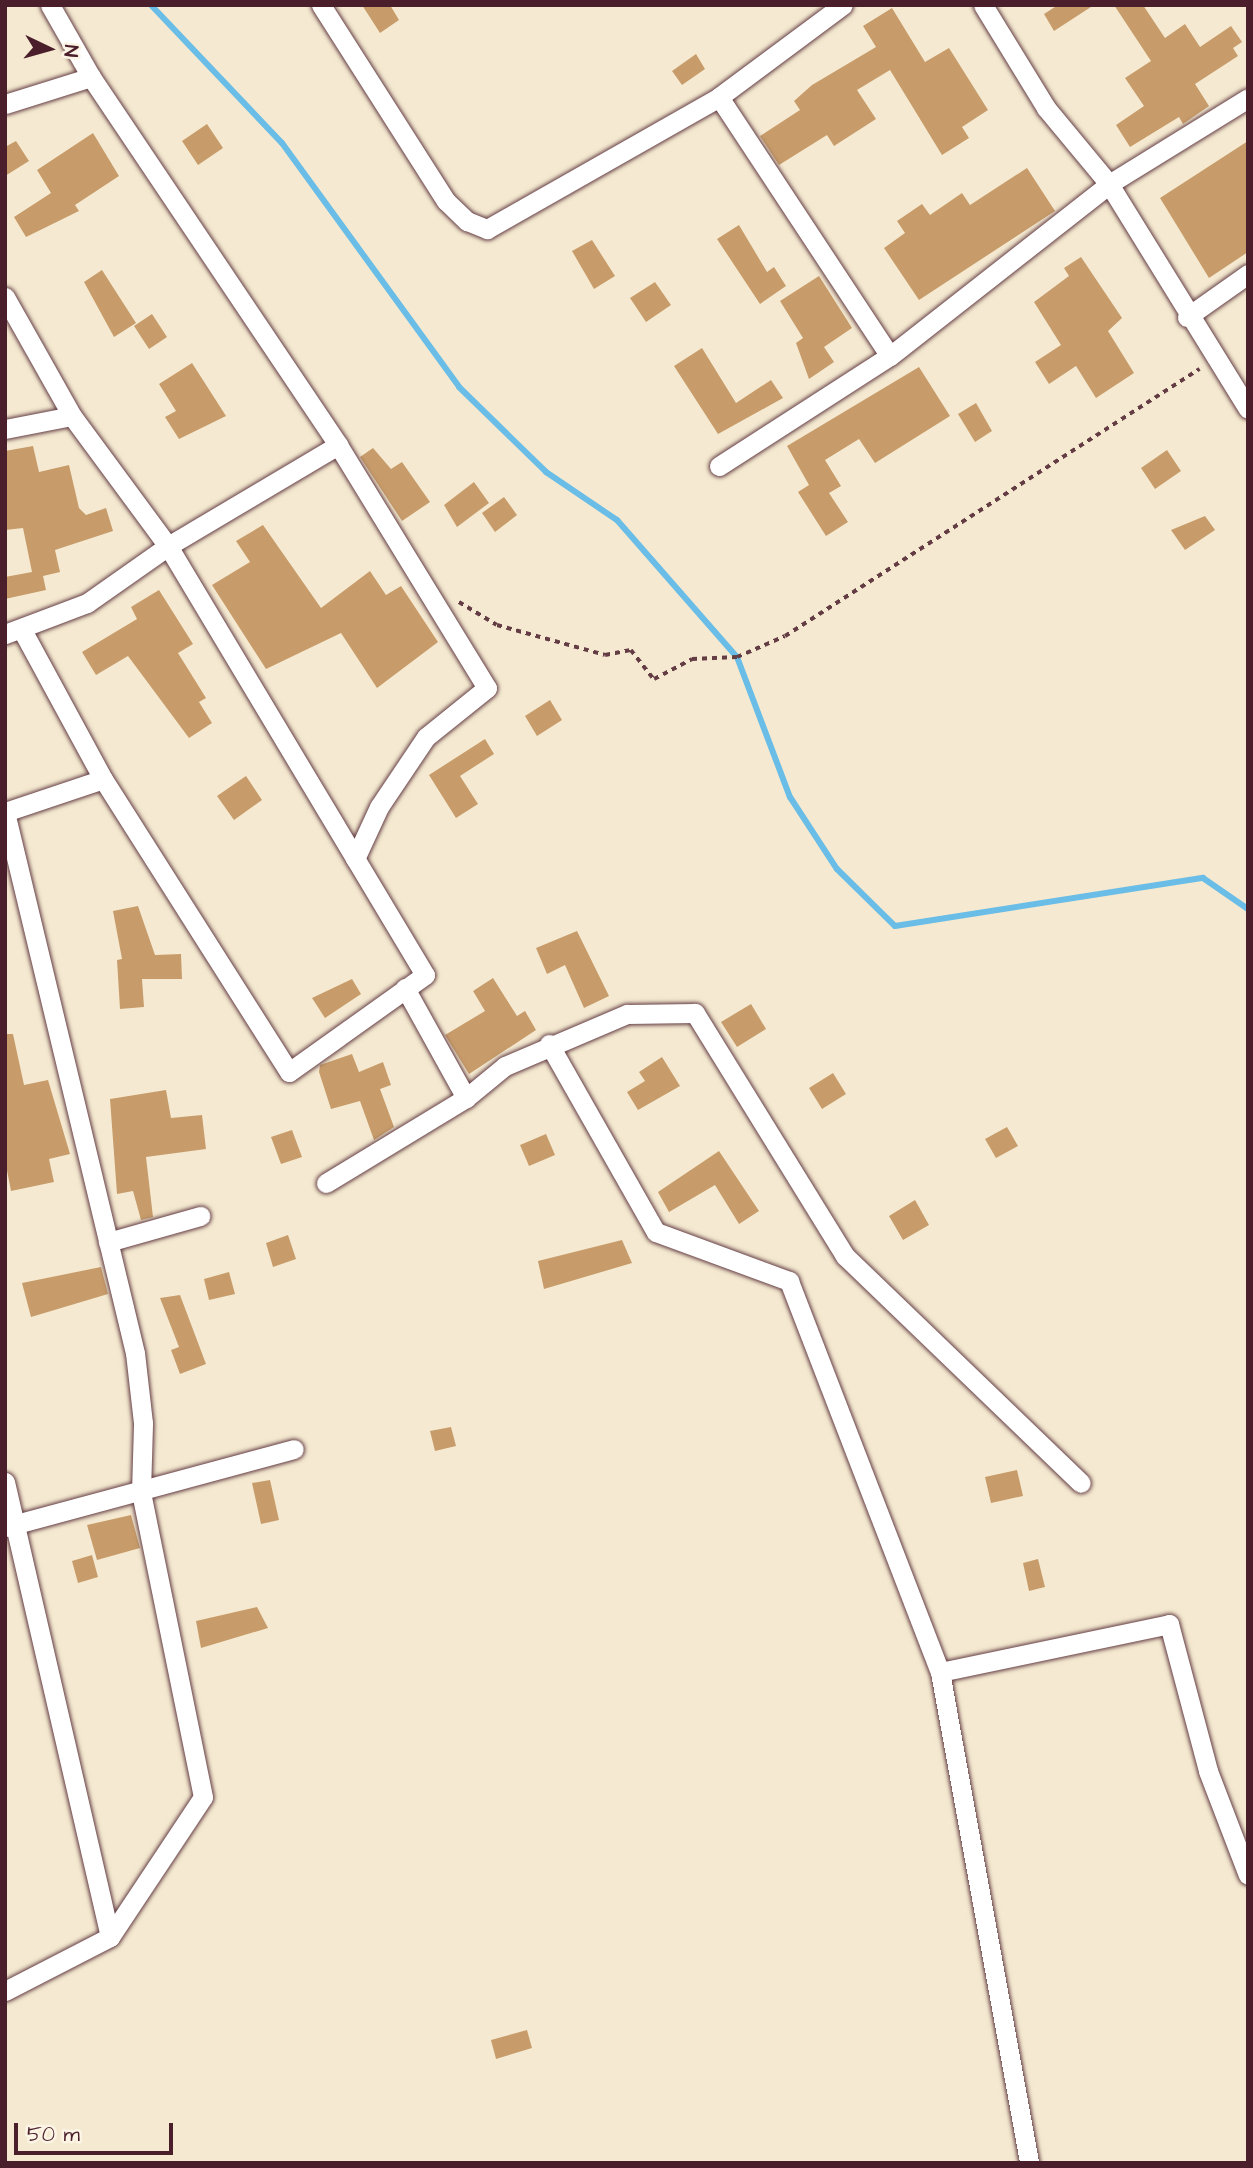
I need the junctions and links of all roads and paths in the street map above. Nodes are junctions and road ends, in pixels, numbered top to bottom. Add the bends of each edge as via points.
1 (50, 5) edge
2 (321, 5) edge
3 (843, 5) edge
4 (983, 5) edge
5 (91, 77) junction
6 (719, 97) junction
7 (1248, 98) edge
8 (5, 104) edge
9 (1109, 184) junction
10 (1248, 274) edge
11 (5, 297) edge
12 (1187, 317) junction
13 (890, 356) junction
14 (1213, 360) junction
15 (1248, 409) edge
16 (72, 416) junction
17 (5, 429) edge
18 (338, 445) junction
19 (719, 466) dead end
20 (168, 546) junction
21 (455, 600) dead end
22 (14, 632) edge
23 (103, 779) junction
24 (355, 859) junction
25 (405, 988) junction
26 (549, 1044) junction
27 (466, 1098) junction
28 (326, 1183) dead end
29 (200, 1216) dead end
30 (108, 1242) junction
31 (294, 1449) dead end
32 (5, 1482) edge
33 (1082, 1483) dead end
34 (141, 1492) junction
35 (11, 1526) edge
36 (940, 1672) junction
37 (1248, 1875) edge
38 (110, 1937) junction
39 (5, 1990) edge
40 (1029, 2163) edge

1 - 5 street
2 - 6 street via 446,201 467,221 487,229
3 - 6 street
4 - 9 street via 1046,108
5 - 8 street
5 - 18 street
6 - 13 street
7 - 9 street
9 - 12 street
9 - 13 street
10 - 12 street
11 - 16 street
12 - 14 street
13 - 19 street
14 - 15 street
14 - 21 path via 785,636 737,657 692,659 654,679 631,650 606,655 497,625
16 - 17 street
16 - 20 street
18 - 20 street
18 - 24 street via 487,688 426,737 379,807
20 - 22 street via 87,603
20 - 24 street
22 - 23 street
23 - 25 street via 289,1072
23 - 30 street via 5,812
24 - 25 street via 425,975
25 - 27 street
26 - 27 street via 505,1066
26 - 33 street via 627,1014 695,1013 845,1255
26 - 36 street via 656,1232 789,1281
27 - 28 street
29 - 30 street
30 - 34 street via 135,1353 144,1423
31 - 34 street
32 - 35 street
34 - 35 street
34 - 38 street via 203,1797
35 - 38 street
36 - 37 street via 1169,1624 1208,1771
36 - 40 street
38 - 39 street

